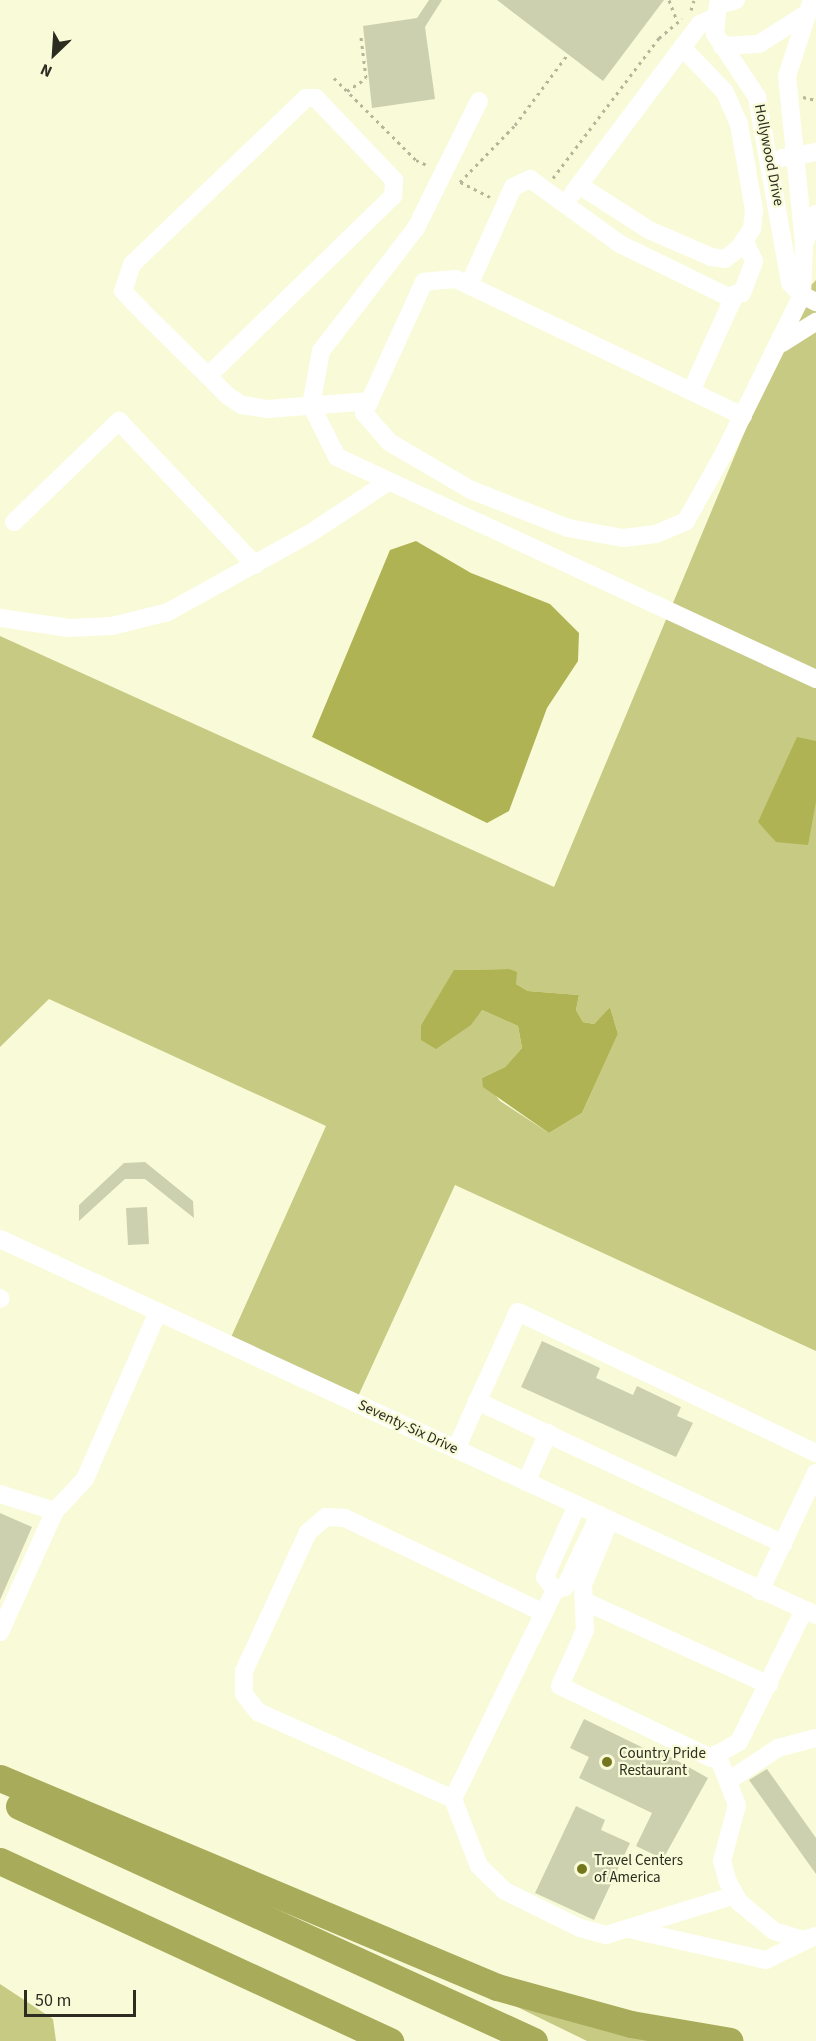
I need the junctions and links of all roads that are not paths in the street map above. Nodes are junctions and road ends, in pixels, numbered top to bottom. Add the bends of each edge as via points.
1 (736, 0) edge
2 (811, 5) edge
3 (717, 7) edge
4 (722, 46) junction
5 (682, 47) junction
6 (479, 101) dead end
7 (816, 152) edge
8 (794, 156) junction
9 (772, 159) junction
10 (749, 167) junction
11 (579, 185) junction
12 (564, 204) junction
13 (816, 214) edge
14 (804, 243) junction
15 (745, 245) junction
16 (469, 285) junction
17 (734, 297) junction
18 (809, 298) edge
19 (816, 322) edge
20 (776, 348) junction
21 (208, 376) junction
22 (691, 391) junction
23 (370, 401) junction
24 (311, 405) junction
25 (743, 416) junction
26 (388, 482) junction
27 (14, 522) dead end
28 (255, 565) junction
29 (0, 618) edge
30 (816, 679) edge
31 (0, 1239) edge
32 (158, 1312) junction
33 (477, 1401) junction
34 (548, 1433) junction
35 (456, 1449) junction
36 (816, 1453) edge
37 (816, 1473) edge
38 (526, 1482) junction
39 (0, 1494) edge
40 (577, 1505) junction
41 (55, 1511) junction
42 (604, 1518) junction
43 (783, 1544) junction
44 (555, 1590) junction
45 (760, 1591) junction
46 (584, 1600) junction
47 (544, 1612) junction
48 (810, 1612) edge
49 (0, 1632) edge
50 (769, 1684) junction
51 (816, 1738) edge
52 (717, 1754) junction
53 (0, 1778) edge
54 (728, 1781) junction
55 (0, 1797) edge
56 (453, 1799) junction
57 (0, 1861) edge
58 (735, 1894) junction
59 (627, 1928) junction
60 (814, 1937) edge
61 (390, 2041) edge
62 (534, 2041) edge
63 (730, 2041) edge

1 - 3 street
2 - 4 street via 759,44
2 - 8 street, Hollywood Drive via 787,76
3 - 4 street, Hollywood Drive via 715,34
3 - 5 street
4 - 9 street, Hollywood Drive via 757,97
5 - 10 street via 724,91
5 - 11 street
6 - 24 street via 416,228 321,351
7 - 8 street
8 - 9 street
8 - 14 street, Hollywood Drive
9 - 10 street
9 - 18 street, Hollywood Drive via 790,283
10 - 15 street via 754,210
11 - 12 street
11 - 15 street via 649,230 711,257 725,259
12 - 16 street via 530,179 513,187
12 - 17 street via 620,244
13 - 14 street
14 - 18 street, Hollywood Drive
15 - 17 street via 754,261 741,293
16 - 22 street
16 - 23 street via 456,279 424,282
17 - 22 street
18 - 20 street
19 - 20 street via 795,330
20 - 25 street
21 - 21 street via 123,291 132,264 306,98 315,98 393,180 393,196
21 - 24 street via 228,396 256,409
22 - 25 street
23 - 24 street
23 - 25 street via 364,413 389,442 471,490 567,528 623,538 656,534 686,521
24 - 26 street via 337,456
26 - 28 street
26 - 30 street
27 - 28 street via 119,421
28 - 29 street via 168,612 112,626 31,625
31 - 32 street, Seventy-Six Drive
32 - 35 street, Seventy-Six Drive
32 - 41 street via 85,1479
33 - 34 street
33 - 35 street
33 - 36 street via 518,1312
34 - 38 street
34 - 43 street
35 - 38 street, Seventy-Six Drive
37 - 43 street
38 - 40 street, Seventy-Six Drive
39 - 41 street
40 - 42 street, Seventy-Six Drive
40 - 44 street via 545,1577
41 - 49 street
42 - 44 street via 565,1587
42 - 45 street, Seventy-Six Drive
42 - 46 street via 583,1585
43 - 45 street
44 - 47 street
45 - 48 street, Seventy-Six Drive
46 - 50 street
46 - 52 street via 585,1629 560,1686 711,1758
47 - 56 street
47 - 56 street via 345,1518 326,1517 308,1532 244,1671 247,1702
48 - 50 street
50 - 52 street via 740,1742
51 - 54 street via 778,1748
52 - 54 street
53 - 63 highway via 497,1988 631,2024
54 - 58 street via 736,1805 722,1861
55 - 62 highway
56 - 59 street via 479,1866 505,1891 580,1928 606,1935
57 - 61 highway
58 - 59 street
58 - 60 street via 774,1931
59 - 60 street via 766,1960

